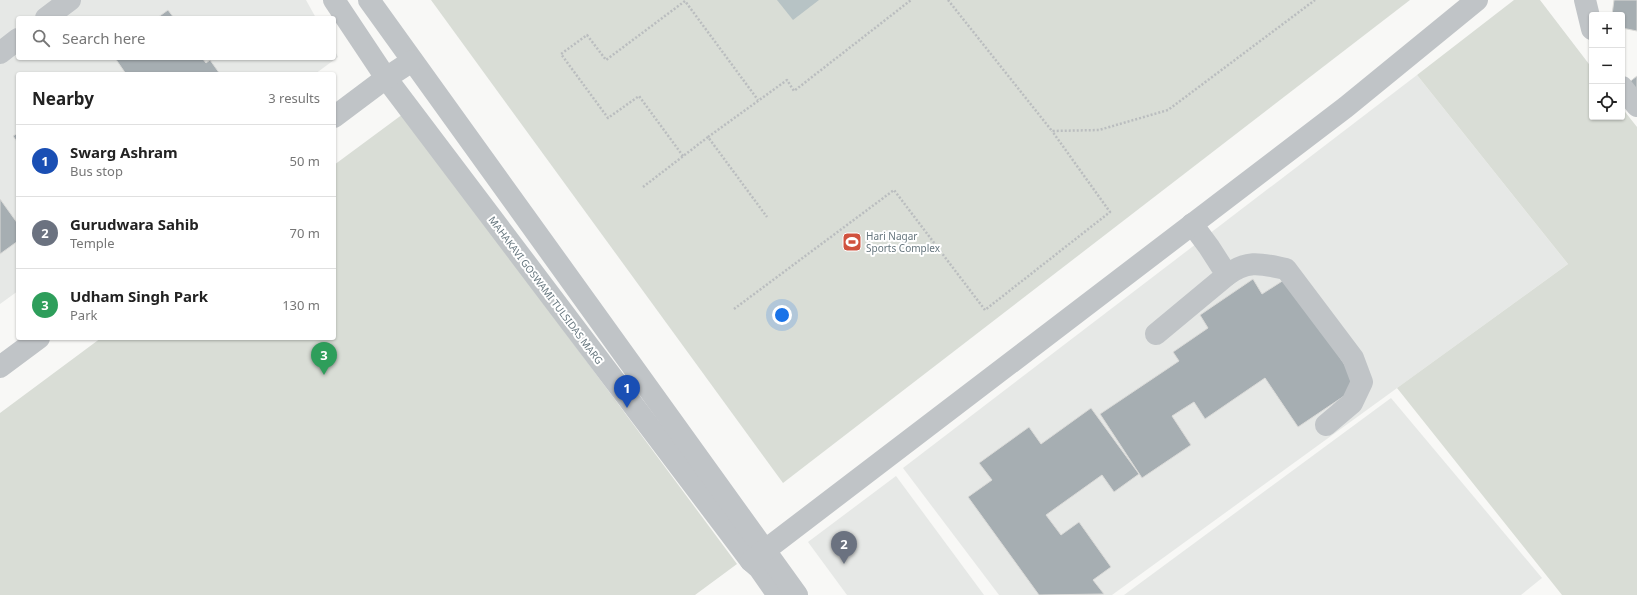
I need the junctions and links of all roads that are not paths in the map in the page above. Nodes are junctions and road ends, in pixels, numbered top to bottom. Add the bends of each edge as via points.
1 (70, 0) edge
2 (334, 0) edge
3 (370, 0) edge
4 (1477, 0) edge
5 (1585, 0) edge
6 (49, 16) edge
7 (1589, 17) edge
8 (16, 41) edge
9 (0, 53) edge
10 (412, 61) junction
11 (386, 78) junction
12 (1625, 91) edge
13 (1637, 106) edge
14 (336, 116) edge
15 (1192, 224) junction
16 (1227, 275) junction
17 (1156, 334) dead end
18 (36, 340) edge
19 (0, 367) edge
20 (1326, 425) dead end
21 (758, 555) junction
22 (778, 595) edge
23 (797, 595) edge

1 - 6 street
2 - 11 street, MAHAKAVI GOSWAMI TULSIDAS MARG
3 - 10 street, MAHAKAVI GOSWAMI TULSIDAS MARG
4 - 15 street via 1346,107
5 - 7 street
8 - 9 street
10 - 11 street
10 - 21 street, MAHAKAVI GOSWAMI TULSIDAS MARG
11 - 14 street
11 - 21 street, MAHAKAVI GOSWAMI TULSIDAS MARG
12 - 13 street
15 - 16 street
15 - 21 street
16 - 17 street
16 - 20 street via 1235,269 1256,263 1286,269 1353,358 1362,382 1352,403
18 - 19 street
21 - 22 street, MAHAKAVI GOSWAMI TULSIDAS MARG via 759,568
21 - 23 street, MAHAKAVI GOSWAMI TULSIDAS MARG

